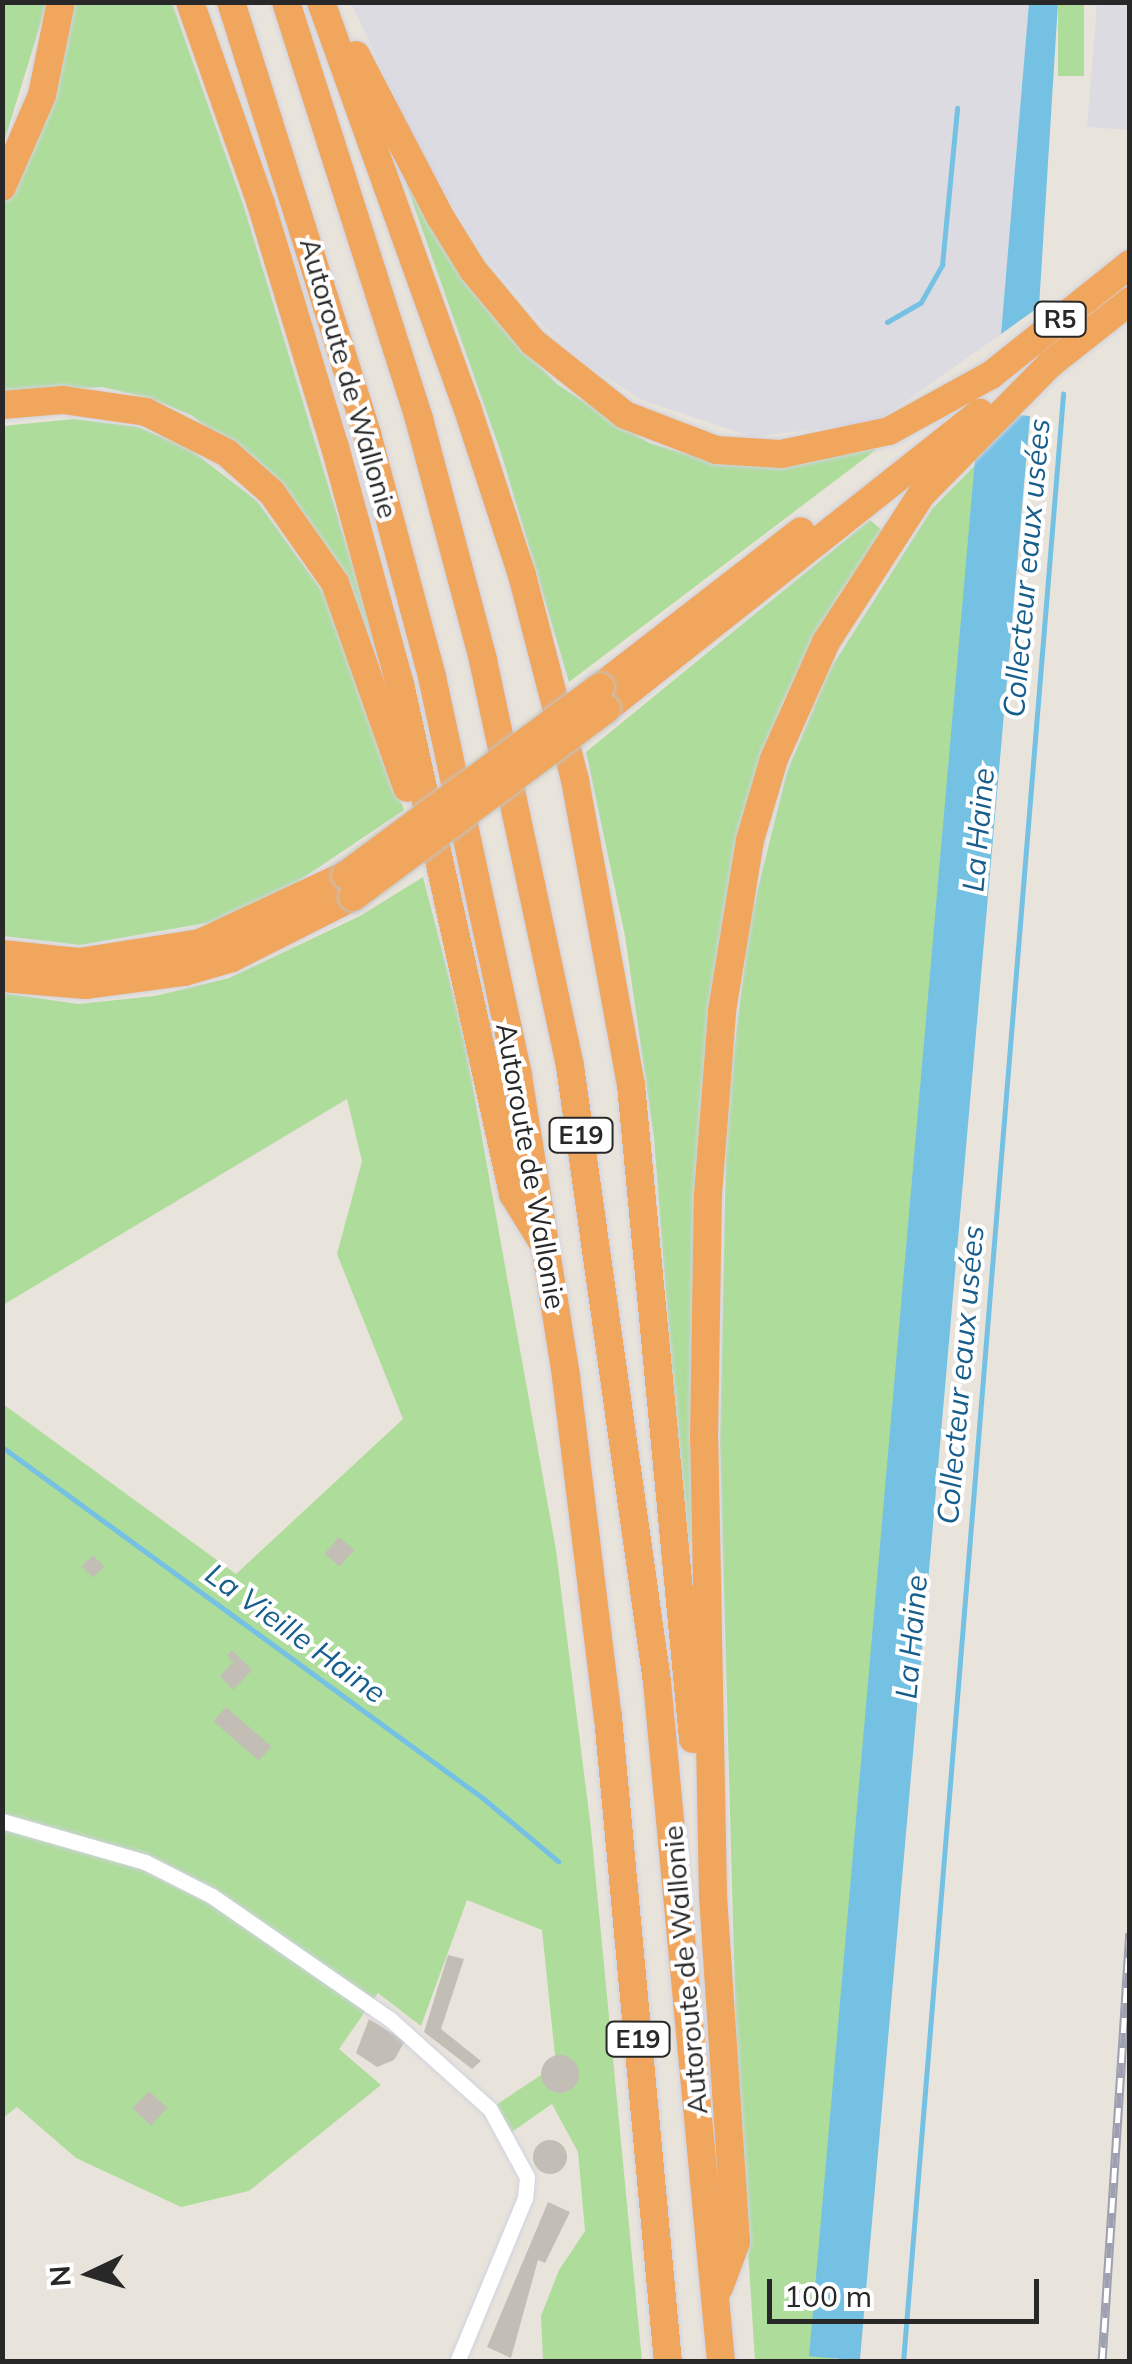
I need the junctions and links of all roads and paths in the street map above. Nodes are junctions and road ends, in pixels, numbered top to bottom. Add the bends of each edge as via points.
1 (61, 2) edge
2 (190, 2) edge
3 (231, 2) edge
4 (286, 2) edge
5 (321, 2) edge
6 (332, 2) edge
7 (2, 187) edge
8 (1130, 264) edge
9 (1130, 301) edge
10 (1050, 364) junction
11 (991, 374) junction
12 (2, 406) edge
13 (603, 698) junction
14 (350, 886) junction
15 (2, 954) edge
16 (2, 978) edge
17 (471, 997) junction
18 (548, 1252) junction
19 (2, 1821) edge
20 (713, 1894) junction
21 (716, 2298) junction
22 (457, 2362) edge
23 (668, 2362) edge
24 (721, 2362) edge

1 - 7 highway via 42,95
2 - 17 highway via 335,447 400,684
3 - 18 highway, Autoroute de Wallonie / E19 via 362,415 432,677 484,908
4 - 21 highway, Autoroute de Wallonie / E19 via 419,419 483,660 570,1066 657,1682
5 - 20 highway via 522,575 605,924 650,1245 662,1443
6 - 11 highway via 412,170 473,270 533,342 624,414 716,450 780,454 890,431
8 - 11 highway, R5
9 - 10 highway, R5
10 - 13 highway
10 - 20 highway via 922,495 854,594 796,705 750,840 722,1011 708,1195 704,1440
11 - 13 highway via 969,400
12 - 17 highway via 102,402 188,429 272,493 309,539 357,634
13 - 14 highway, bridge
14 - 15 highway via 200,943 79,962
14 - 16 highway via 232,958 184,972 84,985
17 - 18 highway via 513,1194
18 - 23 highway, Autoroute de Wallonie / E19 via 608,1717
19 - 22 street via 145,1862 212,1896 391,2020 490,2109 526,2177 525,2198
20 - 21 highway via 736,2242
21 - 24 highway, Autoroute de Wallonie / E19

